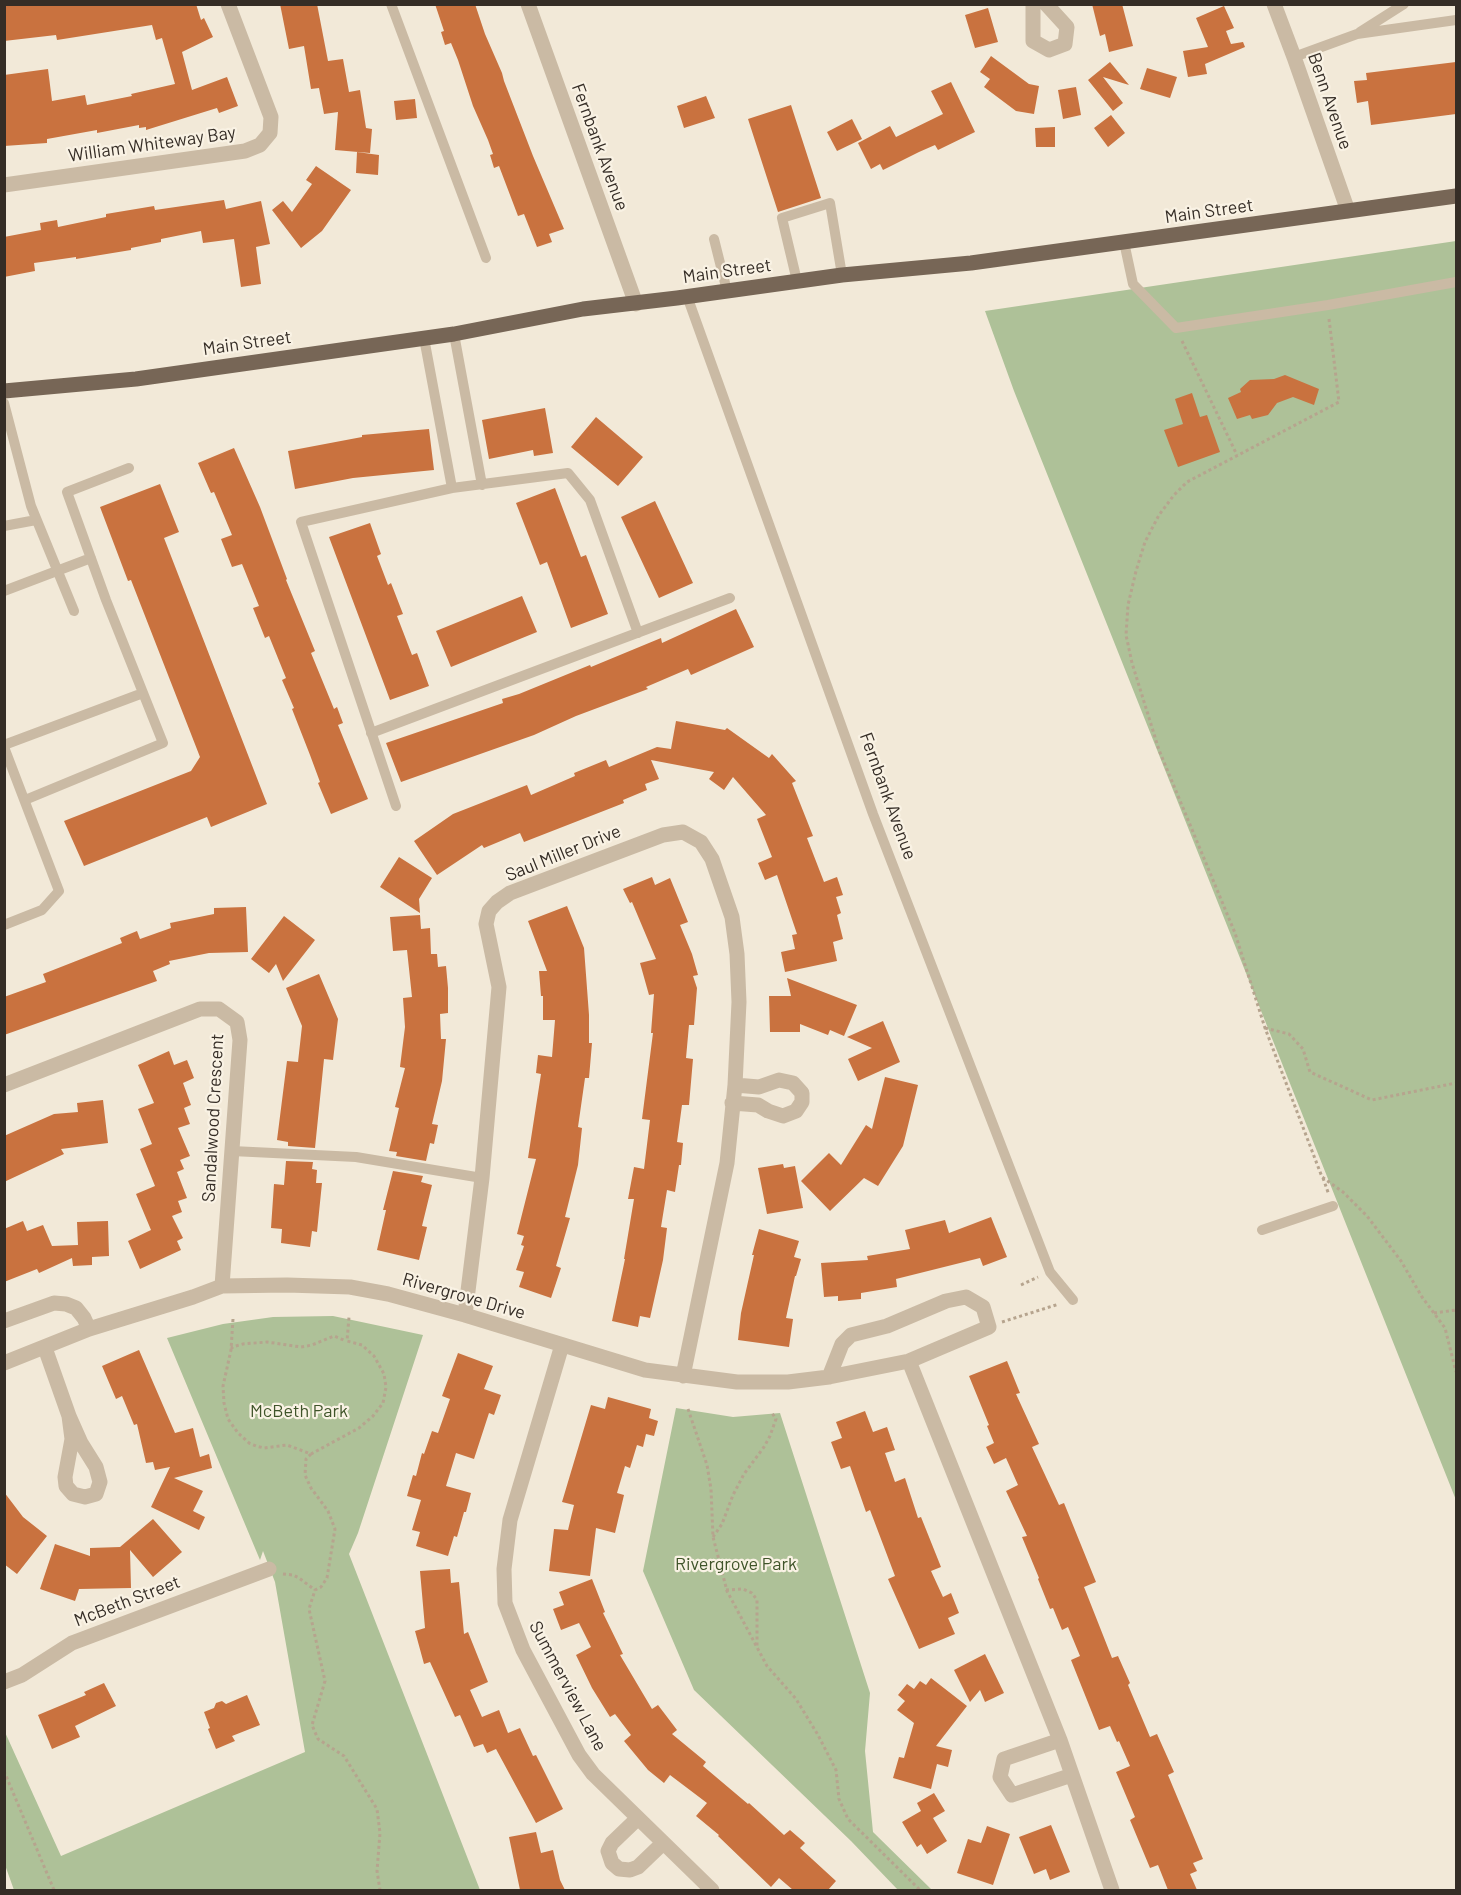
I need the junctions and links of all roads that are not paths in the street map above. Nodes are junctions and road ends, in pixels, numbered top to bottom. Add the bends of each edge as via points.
1 (228, 4) edge
2 (391, 4) edge
3 (528, 4) edge
4 (1033, 4) edge
5 (1046, 4) edge
6 (1274, 4) edge
7 (1404, 4) edge
8 (1456, 20) edge
9 (1357, 34) junction
10 (1294, 57) junction
11 (4, 185) edge
12 (1456, 196) edge
13 (1348, 211) junction
14 (714, 239) dead end
15 (1124, 242) junction
16 (486, 258) dead end
17 (842, 275) junction
18 (797, 281) junction
19 (1456, 282) edge
20 (727, 291) junction
21 (687, 296) junction
22 (636, 304) junction
23 (454, 334) junction
24 (424, 338) junction
25 (4, 391) edge
26 (4, 403) edge
27 (129, 468) dead end
28 (482, 484) junction
29 (452, 488) junction
30 (36, 520) junction
31 (4, 526) edge
32 (91, 558) junction
33 (58, 572) junction
34 (4, 591) edge
35 (730, 598) dead end
36 (74, 610) dead end
37 (638, 633) junction
38 (143, 693) junction
39 (371, 733) junction
40 (4, 746) edge
41 (25, 800) junction
42 (396, 806) dead end
43 (4, 925) edge
44 (4, 1085) edge
45 (735, 1085) junction
46 (732, 1103) junction
47 (232, 1150) junction
48 (482, 1178) junction
49 (1334, 1206) dead end
50 (1262, 1230) dead end
51 (222, 1286) junction
52 (1074, 1300) road end
53 (465, 1315) junction
54 (4, 1321) edge
55 (88, 1329) junction
56 (562, 1346) junction
57 (45, 1348) junction
58 (909, 1360) junction
59 (4, 1363) edge
60 (683, 1376) junction
61 (829, 1377) junction
62 (69, 1416) junction
63 (269, 1569) road end
64 (4, 1682) edge
65 (1060, 1740) junction
66 (1072, 1774) junction
67 (638, 1818) junction
68 (663, 1843) junction
69 (712, 1890) edge
70 (1112, 1890) edge

1 - 11 street, William Whiteway Bay via 271,117 270,133 260,145 245,151
2 - 16 lane
3 - 22 street, Fernbank Avenue
4 - 5 street via 1033,41 1049,50 1065,44 1067,27
6 - 10 street, Benn Avenue
7 - 9 lane
8 - 9 lane
9 - 10 lane
10 - 13 street, Benn Avenue
12 - 13 main road, Main Street
13 - 15 main road, Main Street
14 - 20 lane
15 - 17 main road, Main Street via 971,263
15 - 19 lane via 1133,284 1176,328
17 - 18 main road, Main Street
17 - 18 lane via 830,204 782,218
18 - 20 main road, Main Street
20 - 21 main road, Main Street
21 - 22 main road, Main Street
21 - 52 lane, Fernbank Avenue via 882,836 1050,1272
22 - 23 main road, Main Street via 583,309
23 - 24 main road, Main Street
23 - 28 lane
24 - 25 main road, Main Street via 136,379
24 - 29 lane
26 - 30 lane
27 - 32 lane via 67,492
28 - 29 lane
28 - 37 lane via 568,473 590,500
29 - 39 lane via 301,522
30 - 31 lane
30 - 33 lane
32 - 33 lane
32 - 38 lane
33 - 34 lane
33 - 36 lane
35 - 37 lane
37 - 39 lane
38 - 40 lane
38 - 41 lane via 163,743
39 - 42 lane
40 - 41 lane
41 - 43 lane via 59,891 42,910
44 - 47 street, Sandalwood Crescent via 200,1010 219,1009 237,1022 240,1040
45 - 46 street, Saul Miller Drive
45 - 46 street via 759,1087 779,1080 793,1083 802,1093 802,1102 796,1111 783,1116 758,1105
45 - 48 street, Saul Miller Drive via 739,1002 732,917 712,859 701,842 683,832 663,835 510,894 489,911 486,924 499,987
46 - 60 street, Saul Miller Drive via 727,1163
47 - 48 lane via 356,1157
47 - 51 street, Sandalwood Crescent
48 - 53 street, Saul Miller Drive
49 - 50 lane
51 - 53 street, Rivergrove Drive via 350,1287
51 - 55 street, Rivergrove Drive
53 - 56 street, Rivergrove Drive
54 - 55 street via 54,1303 66,1304 76,1308
55 - 57 street, Rivergrove Drive
56 - 60 street, Rivergrove Drive via 645,1370
56 - 67 street, Summerview Lane via 510,1520 504,1569 506,1603 523,1650 579,1755
57 - 59 street, Rivergrove Drive
57 - 62 street
58 - 61 street, Rivergrove Drive
58 - 61 street, Rivergrove Drive via 989,1327 983,1307 966,1297 946,1300 887,1326 851,1335 842,1344
58 - 65 street
60 - 61 street, Rivergrove Drive via 737,1382
62 - 62 street via 100,1482 96,1494 85,1497 74,1494 64,1477 72,1439
63 - 64 street, McBeth Street via 72,1643
65 - 66 street
65 - 66 street via 1004,1759 1000,1777 1012,1795
66 - 70 street
67 - 68 street, Summerview Lane
67 - 68 street via 612,1843 608,1851 612,1863 619,1869 638,1868
68 - 69 street, Summerview Lane

